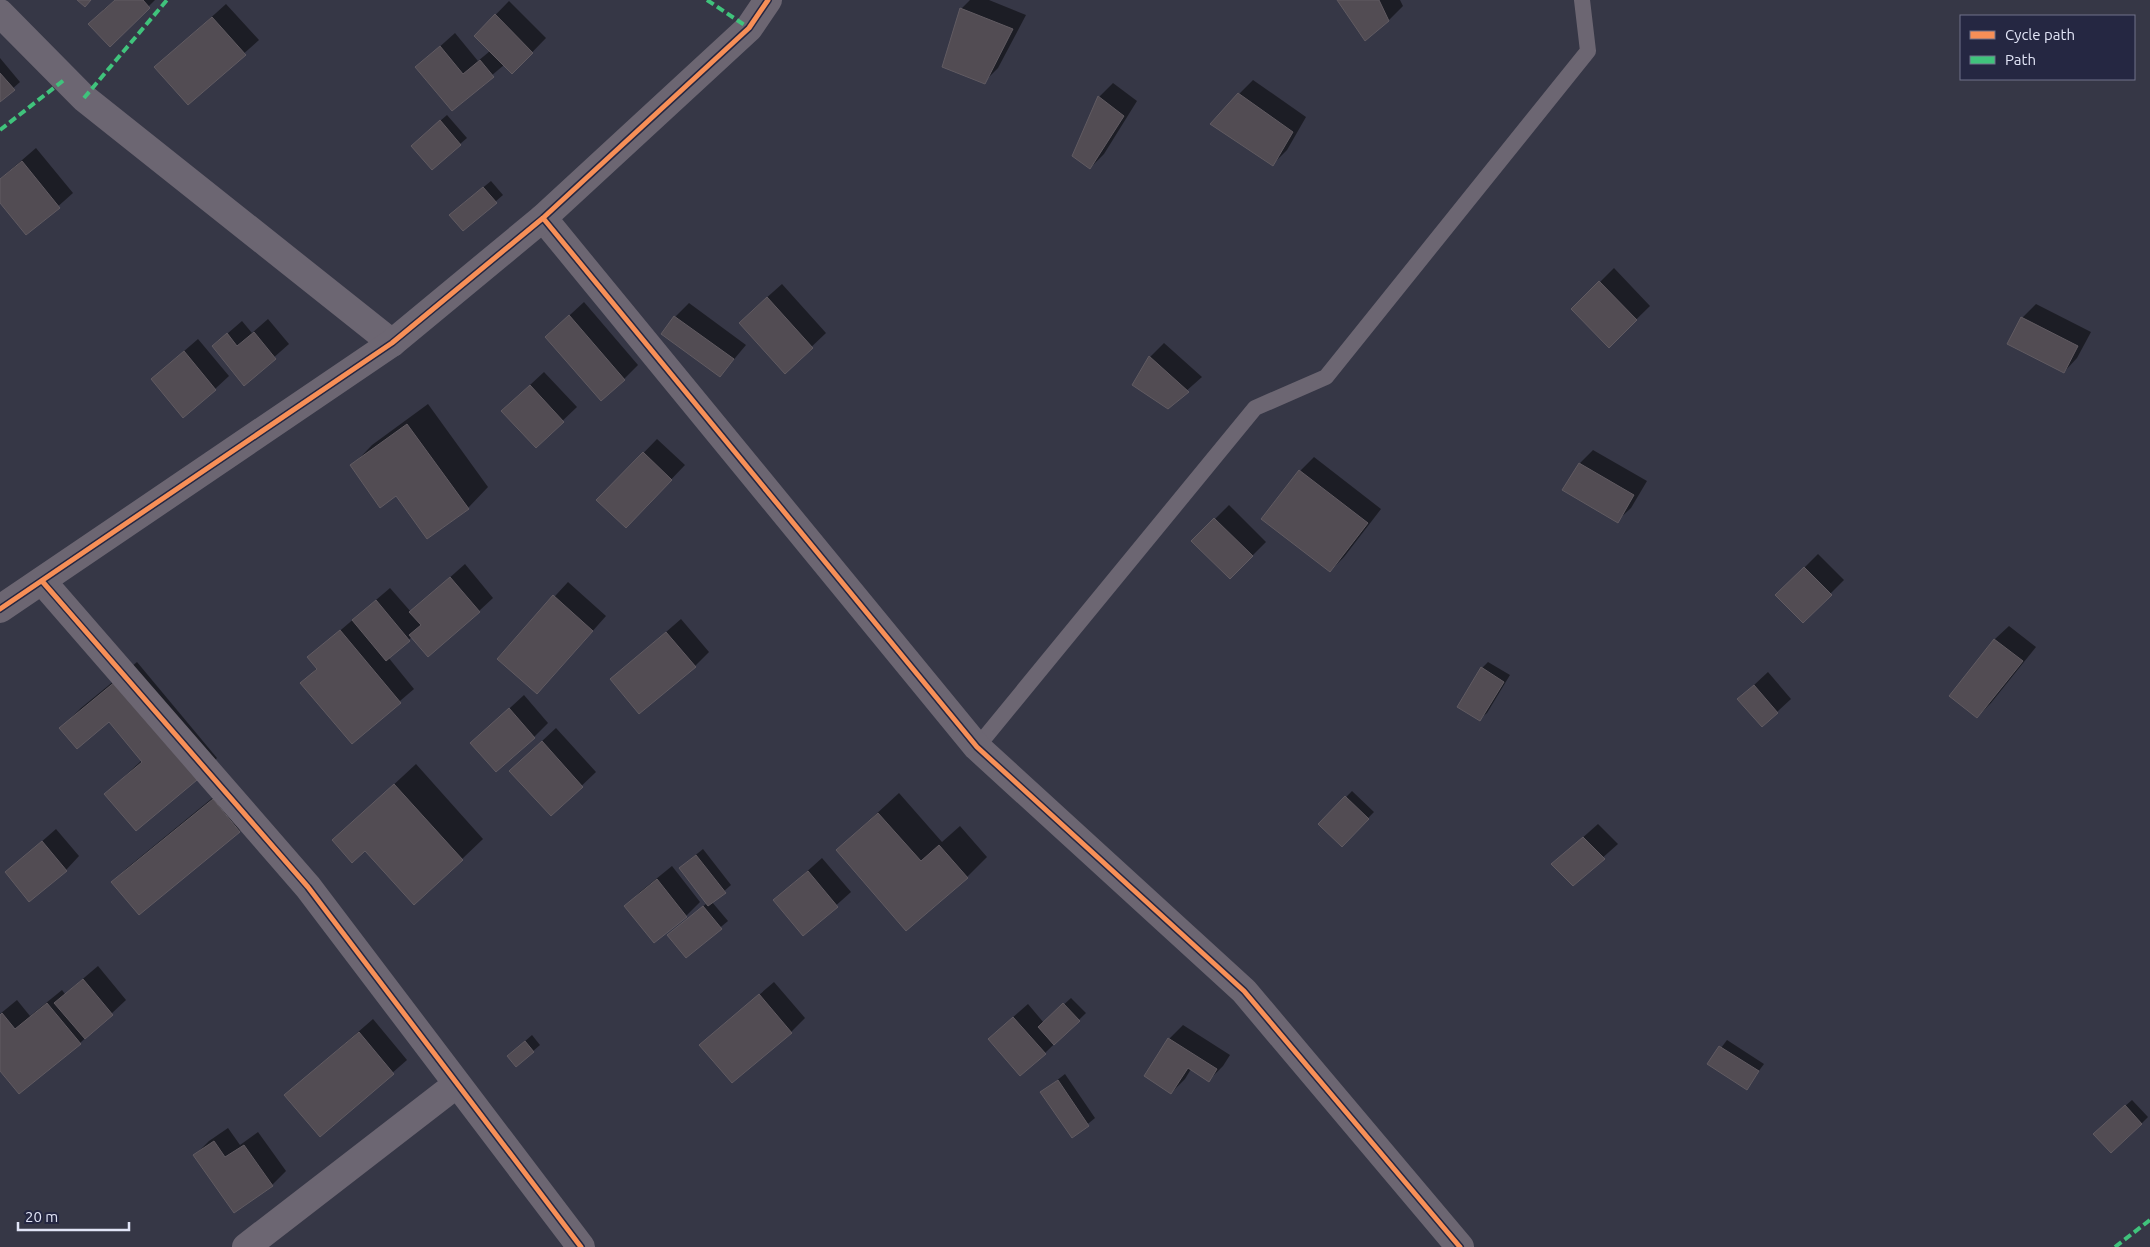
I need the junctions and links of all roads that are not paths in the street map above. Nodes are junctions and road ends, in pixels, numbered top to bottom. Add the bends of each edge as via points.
1 (768, 0) edge
2 (1582, 0) edge
3 (0, 12) edge
4 (543, 218) junction
5 (392, 344) junction
6 (42, 581) junction
7 (0, 609) edge
8 (977, 748) junction
9 (457, 1084) junction
10 (246, 1247) edge
11 (581, 1247) edge
12 (1460, 1247) edge

1 - 4 street via 748,28
2 - 8 lane via 1588,51 1326,377 1255,408
3 - 5 street via 84,98
4 - 5 street
4 - 8 street
5 - 6 street
6 - 7 street
6 - 9 street via 308,887
8 - 12 street via 1244,991
9 - 10 street
9 - 11 street

